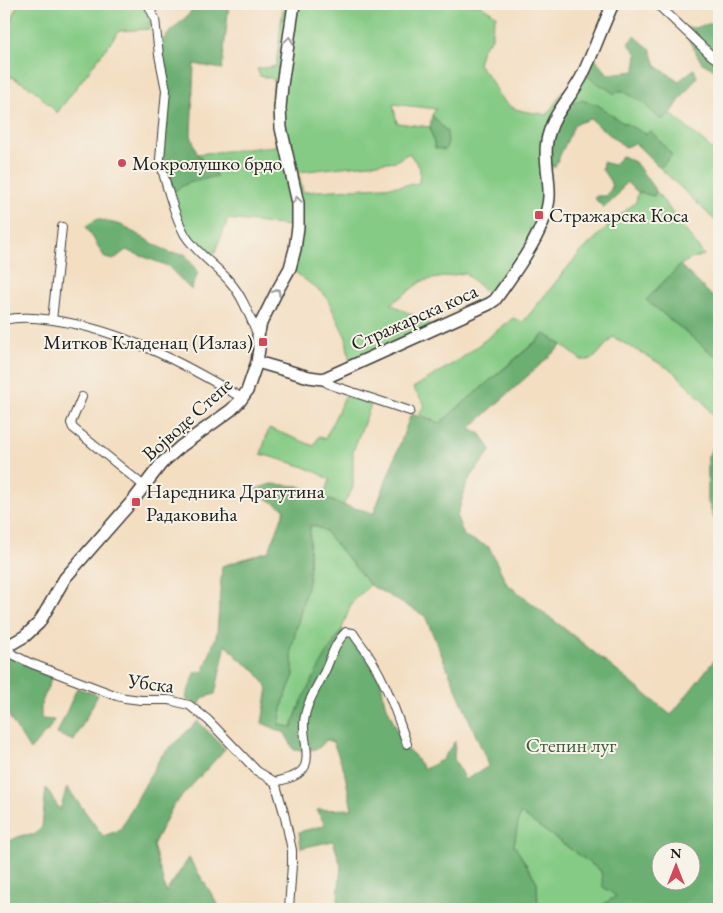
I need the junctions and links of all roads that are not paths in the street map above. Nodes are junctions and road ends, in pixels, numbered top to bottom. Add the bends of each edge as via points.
1 (148, 4) edge
2 (294, 4) edge
3 (613, 4) edge
4 (657, 4) edge
5 (719, 61) edge
6 (62, 227) dead end
7 (4, 320) edge
8 (52, 320) junction
9 (258, 338) junction
10 (257, 362) junction
11 (323, 379) junction
12 (82, 397) dead end
13 (242, 398) junction
14 (410, 411) dead end
15 (144, 486) junction
16 (5, 646) edge
17 (407, 744) dead end
18 (275, 782) junction
19 (289, 909) edge

1 - 9 street via 155,19 166,90 160,159 174,208 189,240 236,289
9 -> 2 street, Војводе Степе via 271,302 290,268 298,227 298,204 280,116
3 - 11 street, Стражарска коса via 583,74 548,134 549,199 544,219 530,247 495,300
4 - 5 street
6 - 8 street
7 - 8 street via 26,317
8 - 13 street via 127,339 158,352
9 - 10 street, Војводе Степе
10 - 11 street
10 - 13 street, Војводе Степе
11 - 14 street via 340,388
12 - 15 street, Војводе Степе via 73,428
13 - 15 street, Војводе Степе via 171,454
15 - 16 street, Војводе Степе via 65,578 39,622 25,636
16 - 18 street, Убска via 12,654 30,663 117,696 189,705 257,771
17 - 18 street via 383,679 358,639 353,633 346,632 333,650 306,710 304,766 294,776
18 - 19 street via 292,850

